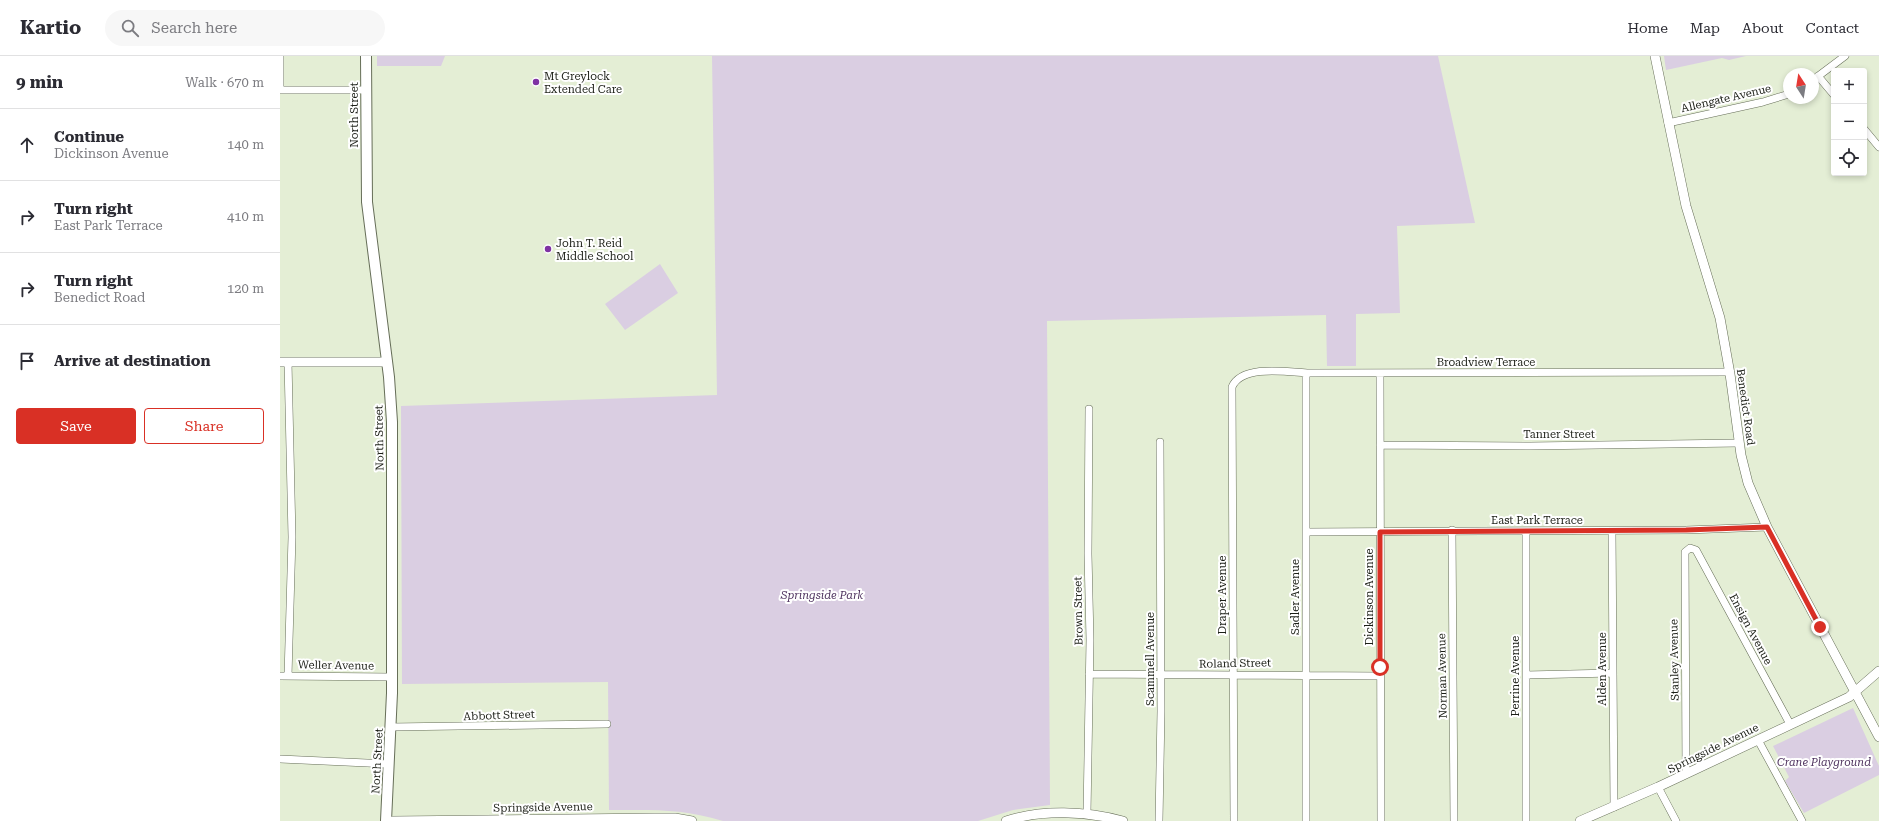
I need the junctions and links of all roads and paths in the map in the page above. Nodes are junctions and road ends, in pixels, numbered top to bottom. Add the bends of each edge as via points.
1 (280, 56) edge
2 (366, 56) edge
3 (1655, 56) edge
4 (1845, 56) edge
5 (1819, 76) edge
6 (1819, 81) edge
7 (280, 90) edge
8 (366, 90) junction
9 (1831, 92) edge
10 (1783, 96) edge
11 (1668, 123) junction
12 (1867, 133) edge
13 (1879, 147) edge
14 (284, 362) edge
15 (387, 362) junction
16 (1730, 372) junction
17 (1306, 373) junction
18 (1380, 373) junction
19 (1244, 375) joint
20 (1089, 408) dead end
21 (1160, 442) dead end
22 (1739, 443) junction
23 (1380, 445) junction
24 (1767, 527) junction
25 (1452, 530) junction
26 (1526, 531) junction
27 (1612, 531) junction
28 (1306, 532) junction
29 (1380, 532) junction
30 (1690, 548) joint
31 (1879, 671) edge
32 (1613, 673) junction
33 (1089, 674) junction
34 (1233, 674) junction
35 (1306, 674) junction
36 (1526, 675) junction
37 (280, 676) edge
38 (288, 676) junction
39 (1161, 676) junction
40 (1380, 676) junction
41 (392, 677) junction
42 (1855, 693) junction
43 (608, 724) dead end
44 (1790, 724) junction
45 (391, 727) junction
46 (1879, 737) edge
47 (1758, 740) junction
48 (280, 759) edge
49 (389, 764) junction
50 (1686, 774) junction
51 (1658, 787) junction
52 (1614, 807) junction
53 (1087, 814) junction
54 (1104, 819) edge
55 (386, 821) edge
56 (393, 821) edge
57 (692, 821) edge
58 (1006, 821) edge
59 (1123, 821) edge
60 (1159, 821) edge
61 (1234, 821) edge
62 (1306, 821) edge
63 (1381, 821) edge
64 (1454, 821) edge
65 (1526, 821) edge
66 (1580, 821) edge
67 (1676, 821) edge
68 (1802, 821) edge

1 - 7 street
2 - 8 main road, North Street
3 - 11 street, Benedict Road
4 - 5 street
6 - 9 street
7 - 8 street
8 - 15 main road, North Street via 368,219
10 - 11 street, Allengate Avenue
11 - 16 street, Benedict Road via 1686,206 1720,318
12 - 13 street
14 - 15 street
14 - 38 street via 292,537
15 - 41 main road, North Street via 392,422
16 - 18 street, Broadview Terrace
16 - 22 street, Benedict Road
17 - 18 street, Broadview Terrace
17 - 19 street, Broadview Terrace via 1258,372
17 - 28 street, Sadler Avenue
18 - 23 street, Dickinson Avenue
19 - 34 street, Draper Avenue via 1235,381 1232,387
20 - 33 street, Brown Street
21 - 39 street, Scammell Avenue
22 - 23 street, Tanner Street
22 - 24 street, Benedict Road via 1748,483
23 - 29 street, Dickinson Avenue
24 - 27 street, East Park Terrace via 1729,530
24 - 42 street, Benedict Road
25 - 26 street, East Park Terrace
25 - 29 street, East Park Terrace
25 - 64 street, Norman Avenue
26 - 27 street, East Park Terrace
26 - 36 street, Perrine Avenue
27 - 32 street, Alden Avenue
28 - 29 street, East Park Terrace
28 - 35 street, Sadler Avenue
29 - 40 street, Dickinson Avenue
30 - 44 street, Ensign Avenue via 1696,550
30 - 50 street, Stanley Avenue via 1685,552
31 - 42 street, Springside Avenue
32 - 36 street
32 - 52 street, Alden Avenue
33 - 39 street, Roland Street
33 - 53 street, Brown Street
34 - 35 street, Roland Street
34 - 39 street, Roland Street
34 - 61 street, Draper Avenue
35 - 40 street, Roland Street
35 - 62 street, Sadler Avenue
36 - 65 street, Perrine Avenue
37 - 38 street, Weller Avenue
38 - 41 street, Weller Avenue
39 - 60 street, Scammell Avenue
40 - 63 street, Dickinson Avenue
41 - 45 main road, North Street
42 - 44 street, Springside Avenue
42 - 46 street, Benedict Road
43 - 45 street, Abbott Street
44 - 47 street, Springside Avenue
45 - 49 main road, North Street
47 - 50 street, Springside Avenue
47 - 68 street
48 - 49 street
49 - 55 main road, North Street
50 - 51 street, Springside Avenue
51 - 52 street, Springside Avenue
51 - 67 street
52 - 66 street, Springside Avenue
53 - 54 street
53 - 58 street via 1034,815
54 - 59 street
56 - 57 street, Springside Avenue via 654,818

